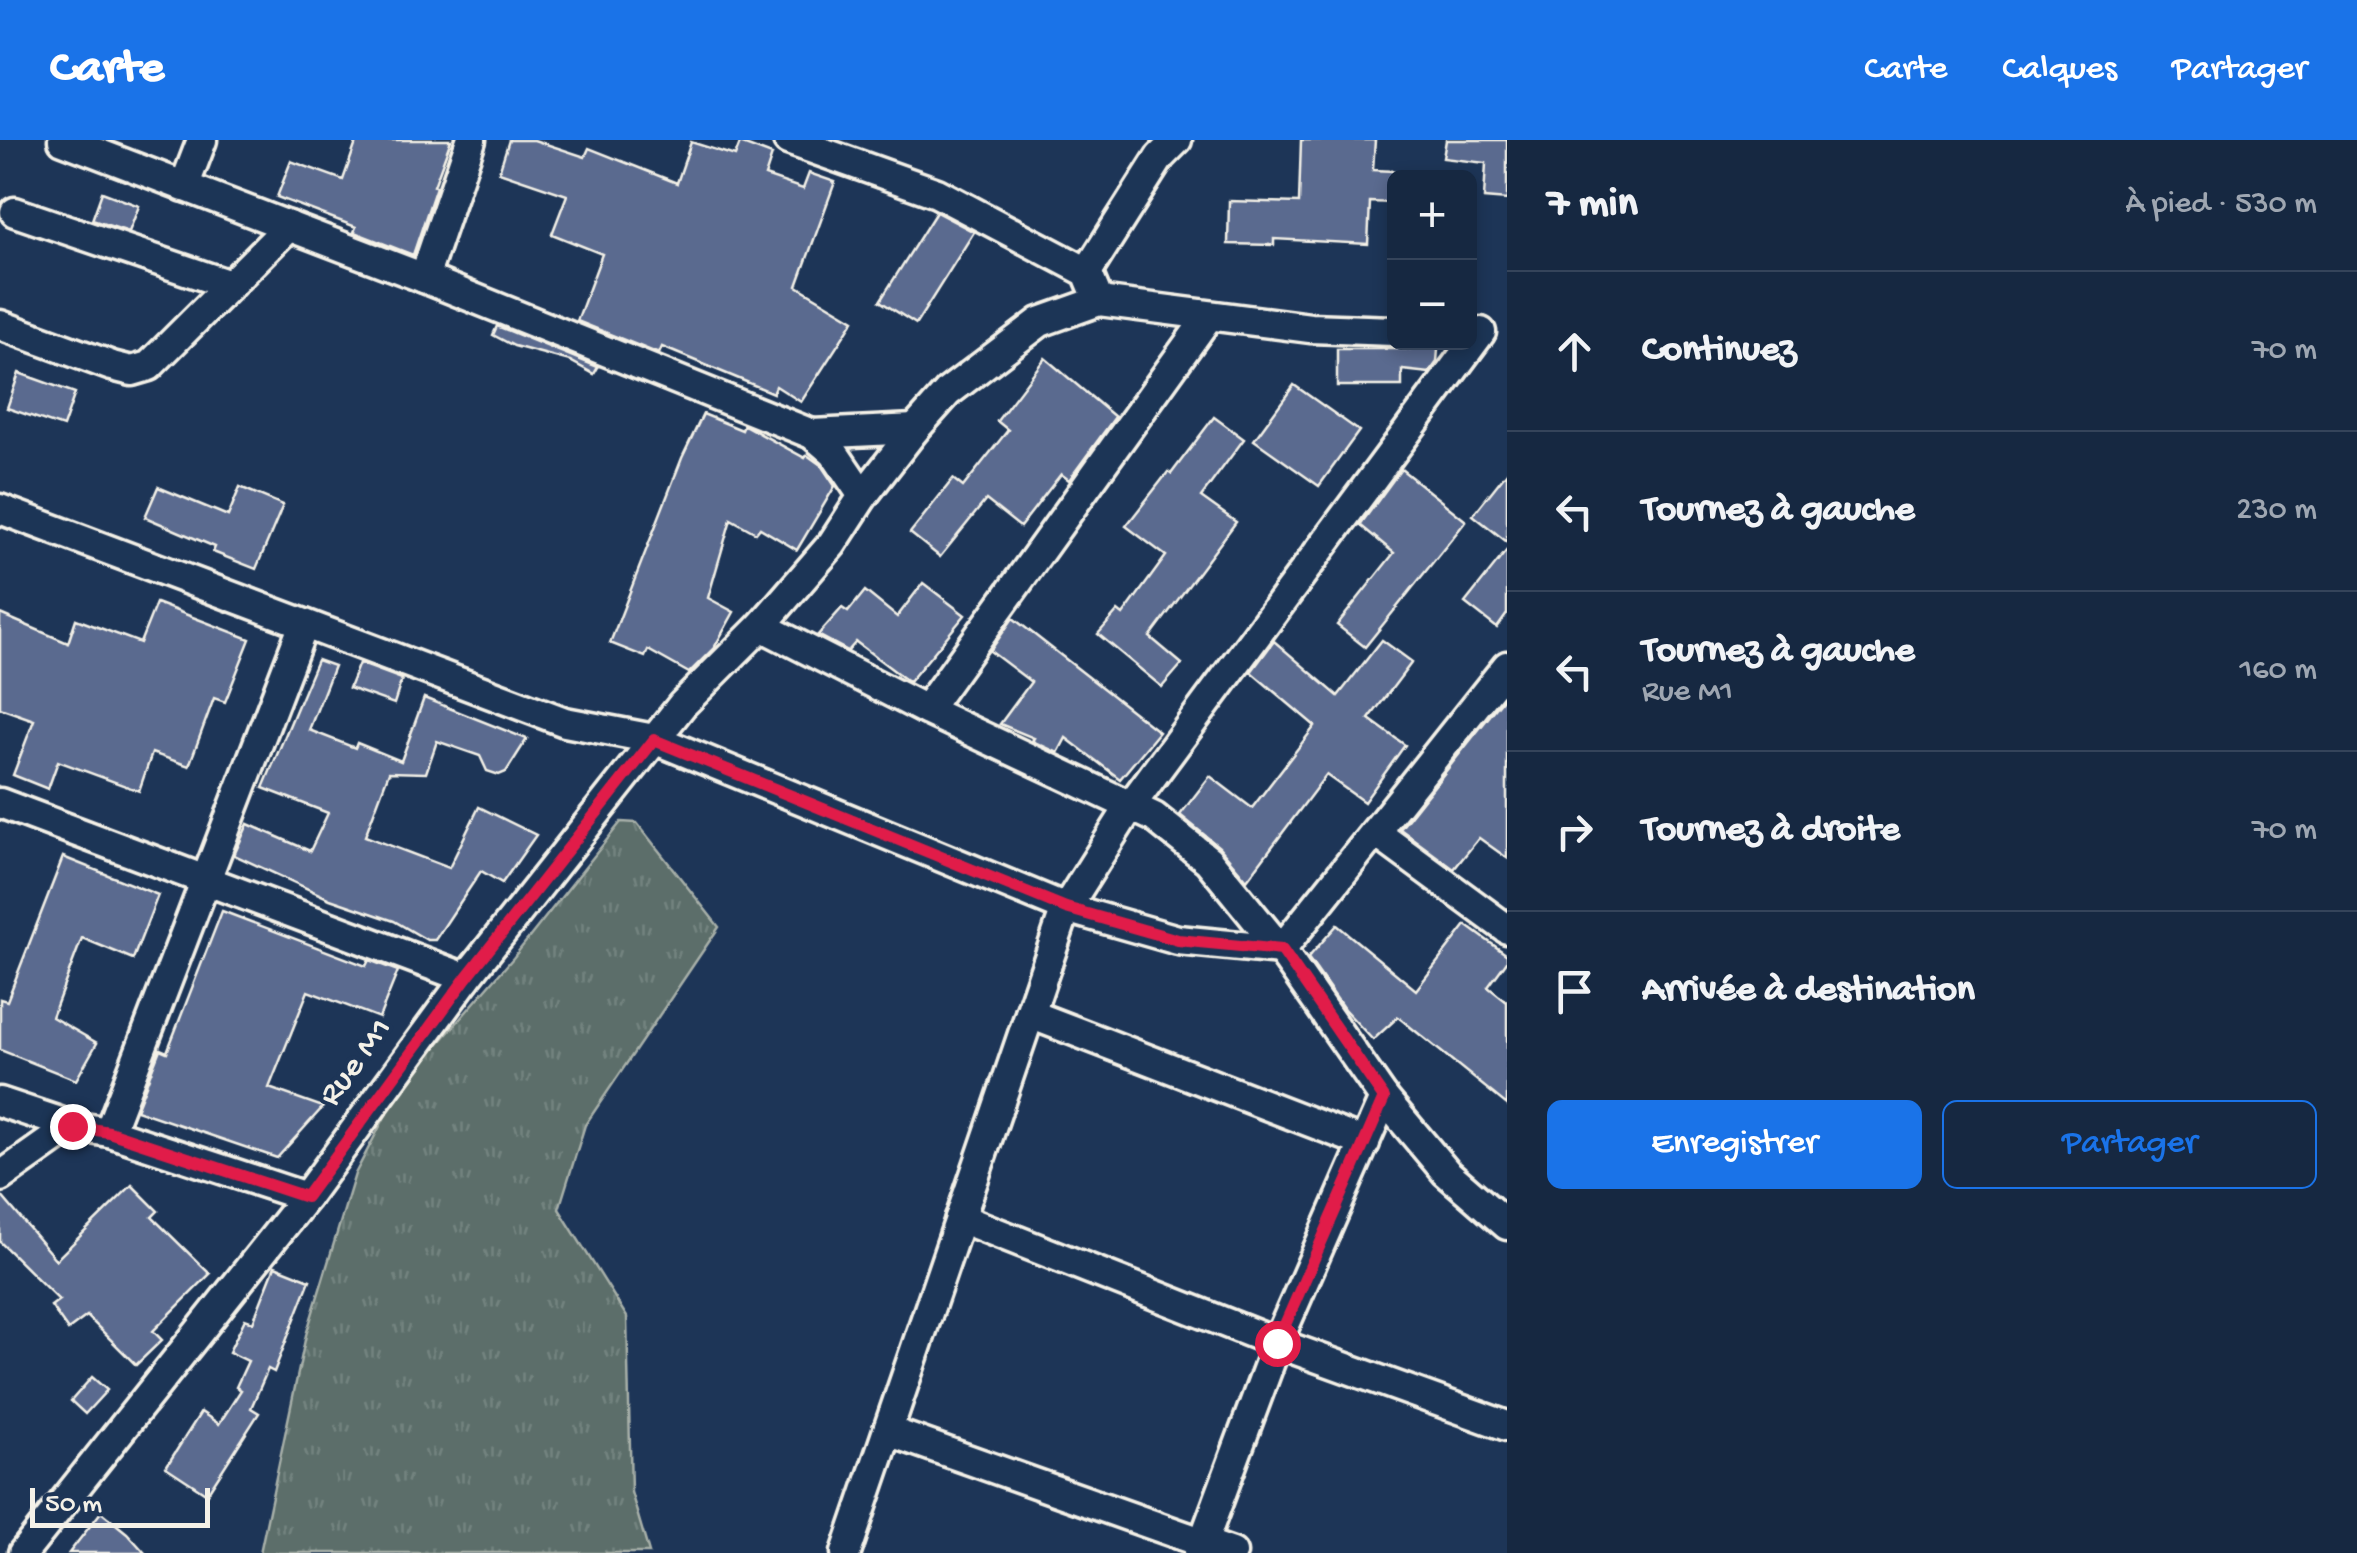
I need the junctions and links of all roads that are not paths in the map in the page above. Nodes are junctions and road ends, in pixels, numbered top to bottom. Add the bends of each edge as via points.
1 (63, 140) edge
2 (202, 140) edge
3 (470, 140) edge
4 (788, 140) edge
5 (1177, 140) edge
6 (184, 186) junction
7 (15, 212) dead end
8 (289, 226) junction
9 (1087, 272) junction
10 (424, 278) junction
11 (230, 285) junction
12 (1099, 301) junction
13 (1208, 317) junction
14 (0, 325) edge
15 (1387, 330) edge
16 (1486, 332) edge
17 (915, 428) junction
18 (812, 434) junction
19 (863, 496) junction
20 (0, 510) edge
21 (304, 624) junction
22 (761, 626) junction
23 (1507, 666) edge
24 (926, 710) junction
25 (654, 740) junction
26 (0, 803) edge
27 (1130, 805) junction
28 (1375, 832) junction
29 (206, 880) junction
30 (1066, 908) junction
31 (1507, 930) edge
32 (1282, 950) junction
33 (466, 978) junction
34 (1030, 1014) junction
35 (1384, 1098) junction
36 (0, 1102) edge
37 (72, 1126) junction
38 (109, 1132) junction
39 (1365, 1143) junction
40 (0, 1177) edge
41 (306, 1197) junction
42 (960, 1218) junction
43 (1507, 1224) edge
44 (1277, 1343) junction
45 (1507, 1426) edge
46 (888, 1431) junction
47 (1201, 1547) edge
48 (23, 1553) edge
49 (846, 1553) edge
50 (1232, 1553) edge

1 - 6 street
2 - 6 street
3 - 10 street
4 - 9 street via 938,193
5 - 9 street
6 - 8 street
7 - 11 street
8 - 10 street
8 - 11 street
9 - 12 street
10 - 18 street
11 - 14 street via 149,366 132,371
12 - 13 street
12 - 17 street, Rue M1 via 1040,322 948,392
13 - 15 street
13 - 24 street
16 - 27 street
17 - 18 street
17 - 19 street, Rue M1
18 - 19 street
19 - 22 street, Rue M1 via 832,544
20 - 21 street
21 - 25 street via 565,722
21 - 29 street
22 - 24 street
22 - 25 street, Rue M1
23 - 28 street
24 - 27 street
25 - 30 street
25 - 33 street, Rue M1
26 - 29 street
27 - 30 street
27 - 32 street via 1208,860
28 - 31 street
28 - 32 street
29 - 33 street
29 - 38 street
30 - 32 street via 1178,940
30 - 34 street
32 - 35 street
33 - 41 street, Rue M1
34 - 39 street
34 - 42 street
35 - 39 street
35 - 43 street via 1446,1172
36 - 37 street
37 - 38 street
37 - 40 street
38 - 41 street
39 - 44 street
41 - 48 street, Rue M1
42 - 44 street
42 - 46 street
44 - 45 street
44 - 47 street
46 - 47 street
46 - 49 street
47 - 50 street

